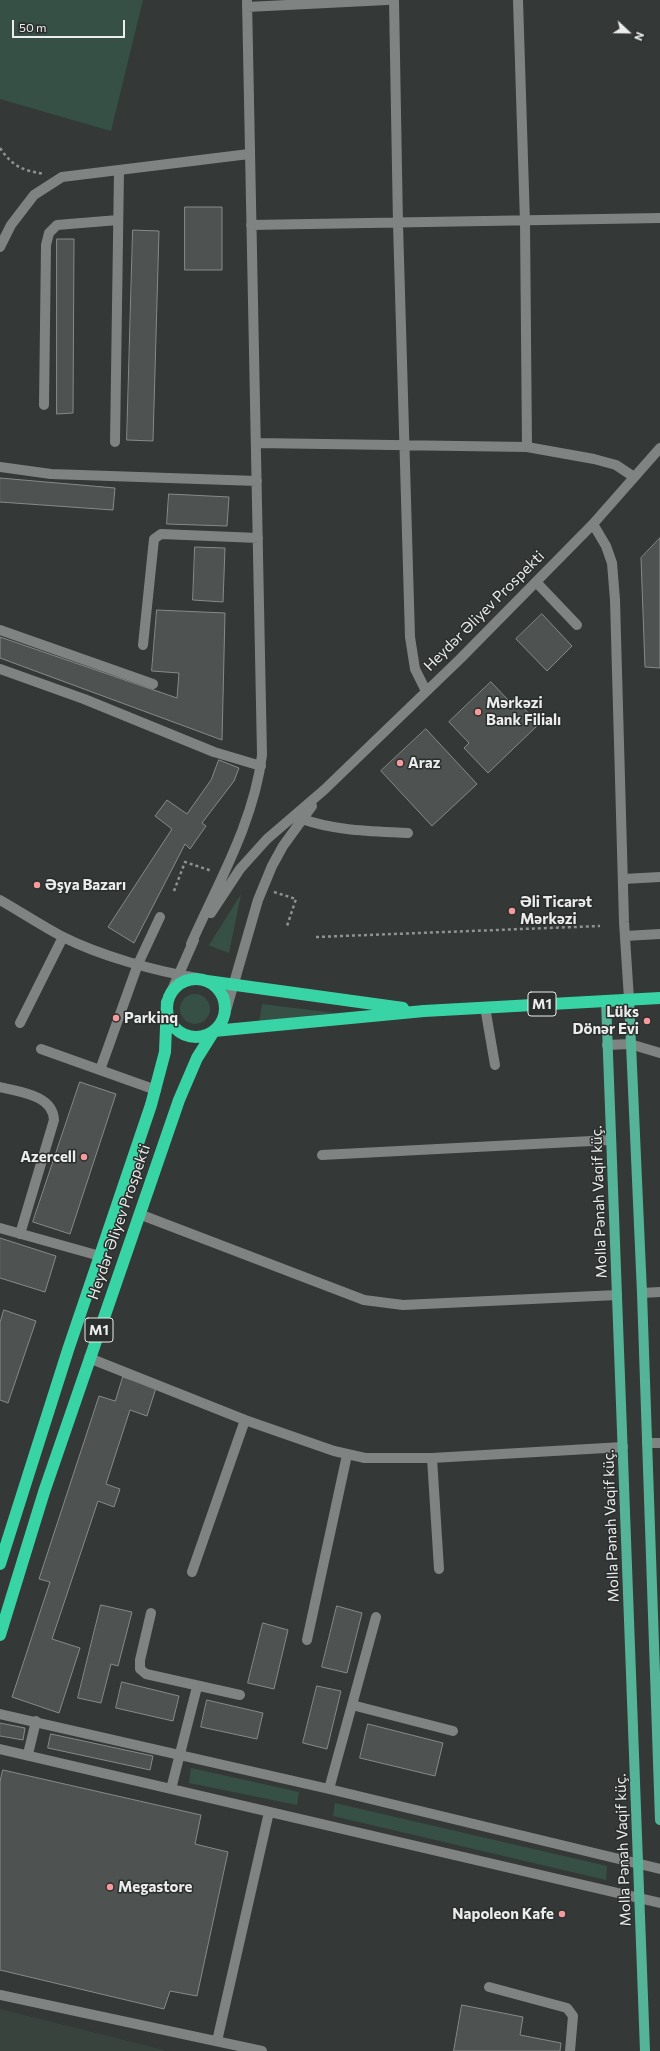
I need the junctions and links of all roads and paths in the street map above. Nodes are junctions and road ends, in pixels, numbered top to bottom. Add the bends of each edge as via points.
1 (387, 0) edge
2 (394, 0) edge
3 (518, 0) edge
4 (247, 3) edge
5 (0, 148) edge
6 (250, 154) junction
7 (119, 171) junction
8 (62, 177) junction
9 (660, 218) edge
10 (118, 220) junction
11 (525, 222) junction
12 (398, 224) junction
13 (251, 226) junction
14 (0, 247) edge
15 (44, 405) dead end
16 (115, 442) dead end
17 (256, 443) junction
18 (404, 445) junction
19 (527, 447) junction
20 (660, 448) edge
21 (0, 467) edge
22 (634, 477) junction
23 (257, 481) junction
24 (592, 524) junction
25 (258, 538) junction
26 (536, 582) junction
27 (577, 625) dead end
28 (0, 630) edge
29 (143, 645) dead end
30 (0, 669) edge
31 (153, 684) dead end
32 (426, 690) junction
33 (261, 766) junction
34 (324, 790) junction
35 (302, 819) junction
36 (408, 833) dead end
37 (185, 862) dead end
38 (660, 877) edge
39 (623, 879) junction
40 (174, 891) dead end
41 (296, 899) dead end
42 (0, 900) edge
43 (160, 917) dead end
44 (287, 926) dead end
45 (600, 926) dead end
46 (660, 934) edge
47 (625, 936) junction
48 (63, 937) junction
49 (316, 937) dead end
50 (190, 944) junction
51 (138, 964) junction
52 (177, 975) junction
53 (202, 980) junction
54 (233, 985) junction
55 (169, 997) junction
56 (660, 998) edge
57 (629, 999) junction
58 (606, 1000) junction
59 (485, 1007) junction
60 (424, 1011) junction
61 (225, 1014) junction
62 (20, 1023) dead end
63 (214, 1031) junction
64 (630, 1044) junction
65 (607, 1045) junction
66 (41, 1049) dead end
67 (660, 1053) edge
68 (495, 1065) dead end
69 (100, 1070) junction
70 (0, 1087) edge
71 (156, 1090) junction
72 (611, 1140) junction
73 (322, 1155) dead end
74 (140, 1214) junction
75 (0, 1228) edge
76 (20, 1234) junction
77 (100, 1256) junction
78 (660, 1292) edge
79 (642, 1293) junction
80 (617, 1295) junction
81 (89, 1358) junction
82 (245, 1420) junction
83 (647, 1443) junction
84 (660, 1443) edge
85 (623, 1446) junction
86 (347, 1455) junction
87 (432, 1458) junction
88 (0, 1564) edge
89 (439, 1569) dead end
90 (192, 1572) dead end
91 (656, 1593) edge
92 (151, 1613) dead end
93 (376, 1617) dead end
94 (0, 1635) edge
95 (307, 1640) dead end
96 (197, 1687) junction
97 (240, 1695) dead end
98 (352, 1706) junction
99 (0, 1714) edge
100 (36, 1721) junction
101 (453, 1732) dead end
102 (0, 1749) edge
103 (28, 1754) junction
104 (179, 1754) junction
105 (329, 1788) junction
106 (171, 1789) junction
107 (269, 1812) junction
108 (660, 1820) edge
109 (638, 1863) junction
110 (660, 1869) edge
111 (639, 1899) junction
112 (660, 1903) edge
113 (489, 1987) dead end
114 (0, 1995) edge
115 (217, 2041) junction
116 (262, 2051) edge
117 (570, 2051) edge
118 (645, 2051) edge

1 - 4 street
2 - 12 street
3 - 11 street
4 - 6 street
5 - 8 path via 22,170
6 - 7 street
6 - 13 street
7 - 8 street
7 - 10 street
8 - 14 street via 34,195 11,225
9 - 11 street
10 - 15 street via 57,225 49,233 46,246
10 - 16 street
11 - 12 street
11 - 19 street
12 - 13 street
12 - 18 street
13 - 17 street
17 - 18 street
17 - 23 street
18 - 19 street
18 - 32 street via 410,637 416,669
19 - 22 street via 616,465
20 - 22 street, Heydər Əliyev Prospekti
21 - 23 street via 51,474
22 - 24 street, Heydər Əliyev Prospekti
23 - 25 street
24 - 26 street, Heydər Əliyev Prospekti
24 - 39 street via 606,546 612,563
25 - 29 street via 161,534 154,539
25 - 33 street
26 - 27 street
26 - 32 street, Heydər Əliyev Prospekti
28 - 31 street
30 - 33 street via 84,699 214,752
32 - 34 street, Heydər Əliyev Prospekti
33 - 50 street via 252,805 242,831
34 - 35 street, Heydər Əliyev Prospekti
34 - 50 street, Heydər Əliyev Prospekti via 266,839 251,856
35 - 36 street via 336,828
35 - 54 street, Heydər Əliyev Prospekti via 272,866 258,900
37 - 40 path
38 - 39 street
39 - 47 street
41 - 44 path
42 - 48 street
43 - 51 street
45 - 49 path
46 - 47 street
47 - 57 street
48 - 51 street
48 - 62 street
50 - 52 street, Heydər Əliyev Prospekti
51 - 52 street
51 - 69 street
52 - 53 street
52 - 55 street, Heydər Əliyev Prospekti
53 - 54 highway
53 - 55 highway via 183,982
53 - 61 highway via 216,986 222,994
54 - 60 highway
54 - 61 street, Heydər Əliyev Prospekti
55 - 63 highway via 169,1017 176,1030 195,1037 205,1036
55 - 71 highway, Heydər Əliyev Prospekti / M1 via 165,1052
56 - 57 highway, M1
57 - 58 highway, M1
57 - 64 main road
58 - 59 highway, M1
58 - 65 main road, Molla Pənah Vaqif küç.
59 - 60 highway, M1
59 - 68 street
60 - 63 highway
61 - 63 highway via 221,1024
63 - 74 highway, Heydər Əliyev Prospekti / M1 via 197,1058 178,1100
64 - 65 street
64 - 67 street
64 - 79 main road
65 - 72 main road, Molla Pənah Vaqif küç.
66 - 69 street
69 - 71 street
70 - 76 street via 37,1097 49,1104 54,1111 54,1120
71 - 77 highway, Heydər Əliyev Prospekti / M1
72 - 73 street
72 - 80 main road, Molla Pənah Vaqif küç.
74 - 80 street via 364,1300 386,1304
74 - 81 highway, Heydər Əliyev Prospekti / M1
75 - 76 street
76 - 77 street
77 - 88 highway, Heydər Əliyev Prospekti / M1
78 - 79 street
79 - 83 main road
80 - 85 main road, Molla Pənah Vaqif küç.
81 - 82 street
81 - 94 highway, Heydər Əliyev Prospekti / M1
82 - 86 street
82 - 90 street
83 - 84 street
83 - 91 main road
85 - 87 street
85 - 109 main road, Molla Pənah Vaqif küç.
86 - 87 street via 365,1458
86 - 95 street
87 - 89 street
91 - 108 main road
92 - 96 street via 140,1669 146,1674
93 - 98 street
96 - 97 street
96 - 104 street
98 - 101 street
98 - 105 street
99 - 100 street
100 - 103 street
100 - 104 street
102 - 103 street
103 - 106 street
104 - 105 street
104 - 106 street
105 - 109 street
106 - 107 street
107 - 111 street
107 - 115 street
109 - 110 street
109 - 111 main road, Molla Pənah Vaqif küç.
111 - 112 street
111 - 118 main road, Molla Pənah Vaqif küç.
113 - 117 street via 566,2008 574,2016
114 - 115 street
115 - 116 street

